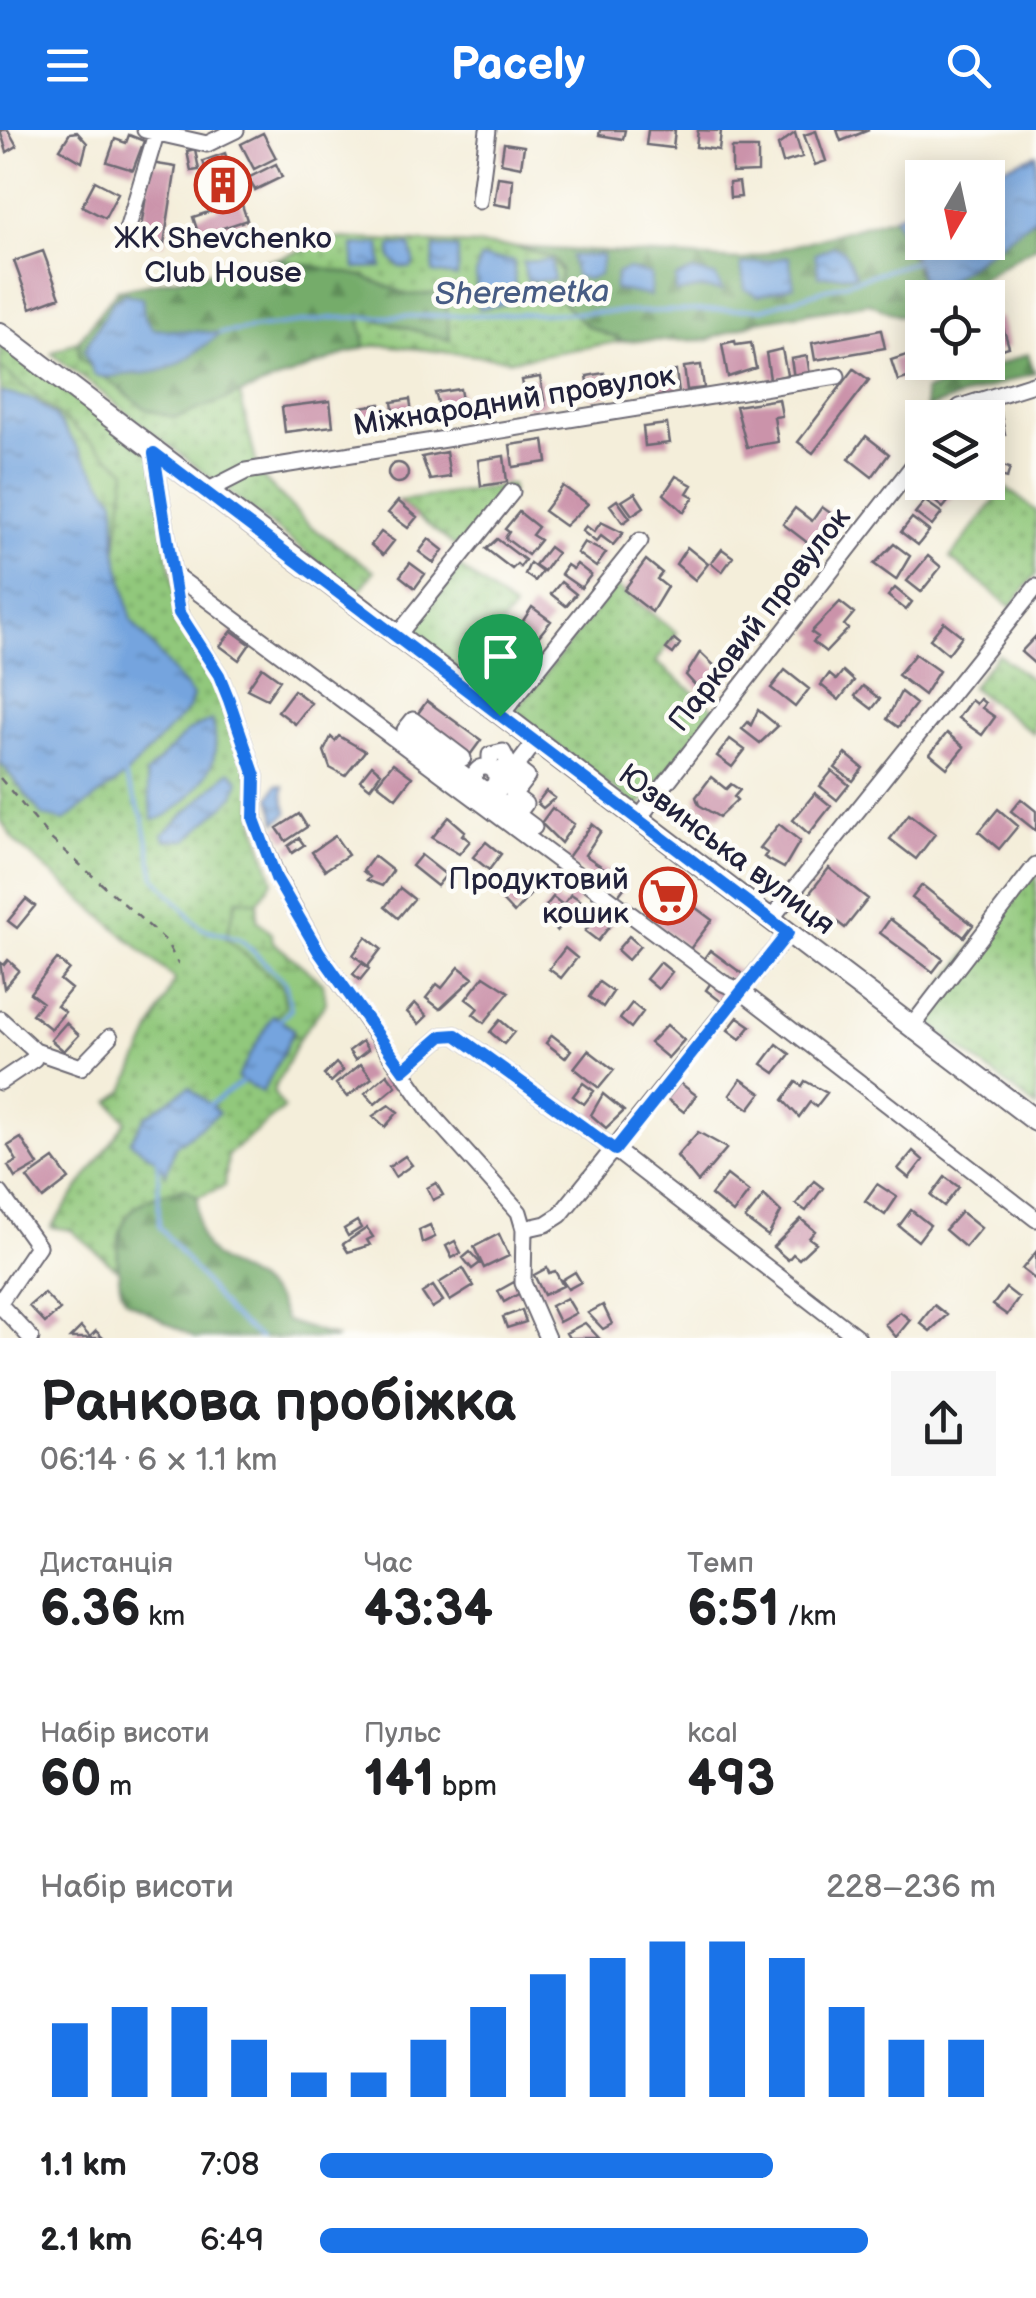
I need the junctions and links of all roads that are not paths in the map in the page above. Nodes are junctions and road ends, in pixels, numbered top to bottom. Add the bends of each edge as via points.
1 (236, 130) edge
2 (488, 130) edge
3 (150, 132) edge
4 (479, 202) dead end
5 (127, 230) dead end
6 (0, 332) edge
7 (837, 376) dead end
8 (1036, 383) edge
9 (982, 400) edge
10 (154, 453) junction
11 (905, 476) edge
12 (205, 492) junction
13 (512, 492) dead end
14 (640, 541) dead end
15 (172, 573) junction
16 (1036, 587) edge
17 (397, 636) junction
18 (500, 716) junction
19 (535, 742) junction
20 (463, 758) dead end
21 (516, 768) junction
22 (492, 770) dead end
23 (479, 787) junction
24 (494, 798) junction
25 (517, 814) junction
26 (639, 818) junction
27 (534, 827) dead end
28 (1036, 865) edge
29 (779, 927) junction
30 (741, 992) junction
31 (0, 1019) edge
32 (912, 1026) junction
33 (110, 1037) dead end
34 (35, 1052) junction
35 (403, 1070) junction
36 (0, 1082) edge
37 (1036, 1121) edge
38 (615, 1150) junction
39 (0, 1193) edge
40 (1036, 1219) edge
41 (524, 1228) junction
42 (0, 1303) edge
43 (31, 1338) edge
44 (546, 1338) edge
45 (858, 1338) edge

1 - 3 street via 207,144
2 - 4 street
3 - 5 street
6 - 10 main road, Юзвинська вулиця
7 - 12 street, Міжнародний провулок via 246,471
8 - 9 street
10 - 12 main road, Юзвинська вулиця
10 - 15 street
11 - 26 street, Парковий провулок
12 - 17 main road, Юзвинська вулиця
13 - 17 street
14 - 18 street
15 - 30 street
15 - 35 street via 182,620 219,675 253,769 254,819 276,878
16 - 29 street
17 - 18 main road, Юзвинська вулиця
18 - 19 main road, Юзвинська вулиця
19 - 21 street
19 - 26 main road, Юзвинська вулиця
20 - 23 street via 412,720 405,730
21 - 24 street
21 - 25 street via 527,776 512,796 525,804
22 - 23 street via 492,786
23 - 24 street
24 - 25 street
25 - 27 street
26 - 29 main road, Юзвинська вулиця
28 - 32 street
29 - 30 street
29 - 32 main road, Юзвинська вулиця
30 - 38 street
30 - 40 street
31 - 34 street
32 - 37 main road, Юзвинська вулиця
33 - 34 street via 81,1068
34 - 36 street
35 - 38 street via 442,1036 456,1035
35 - 41 street via 445,1130 515,1206
38 - 41 street via 560,1215
38 - 45 street
39 - 42 street via 38,1246
41 - 44 street via 524,1283
42 - 43 street

